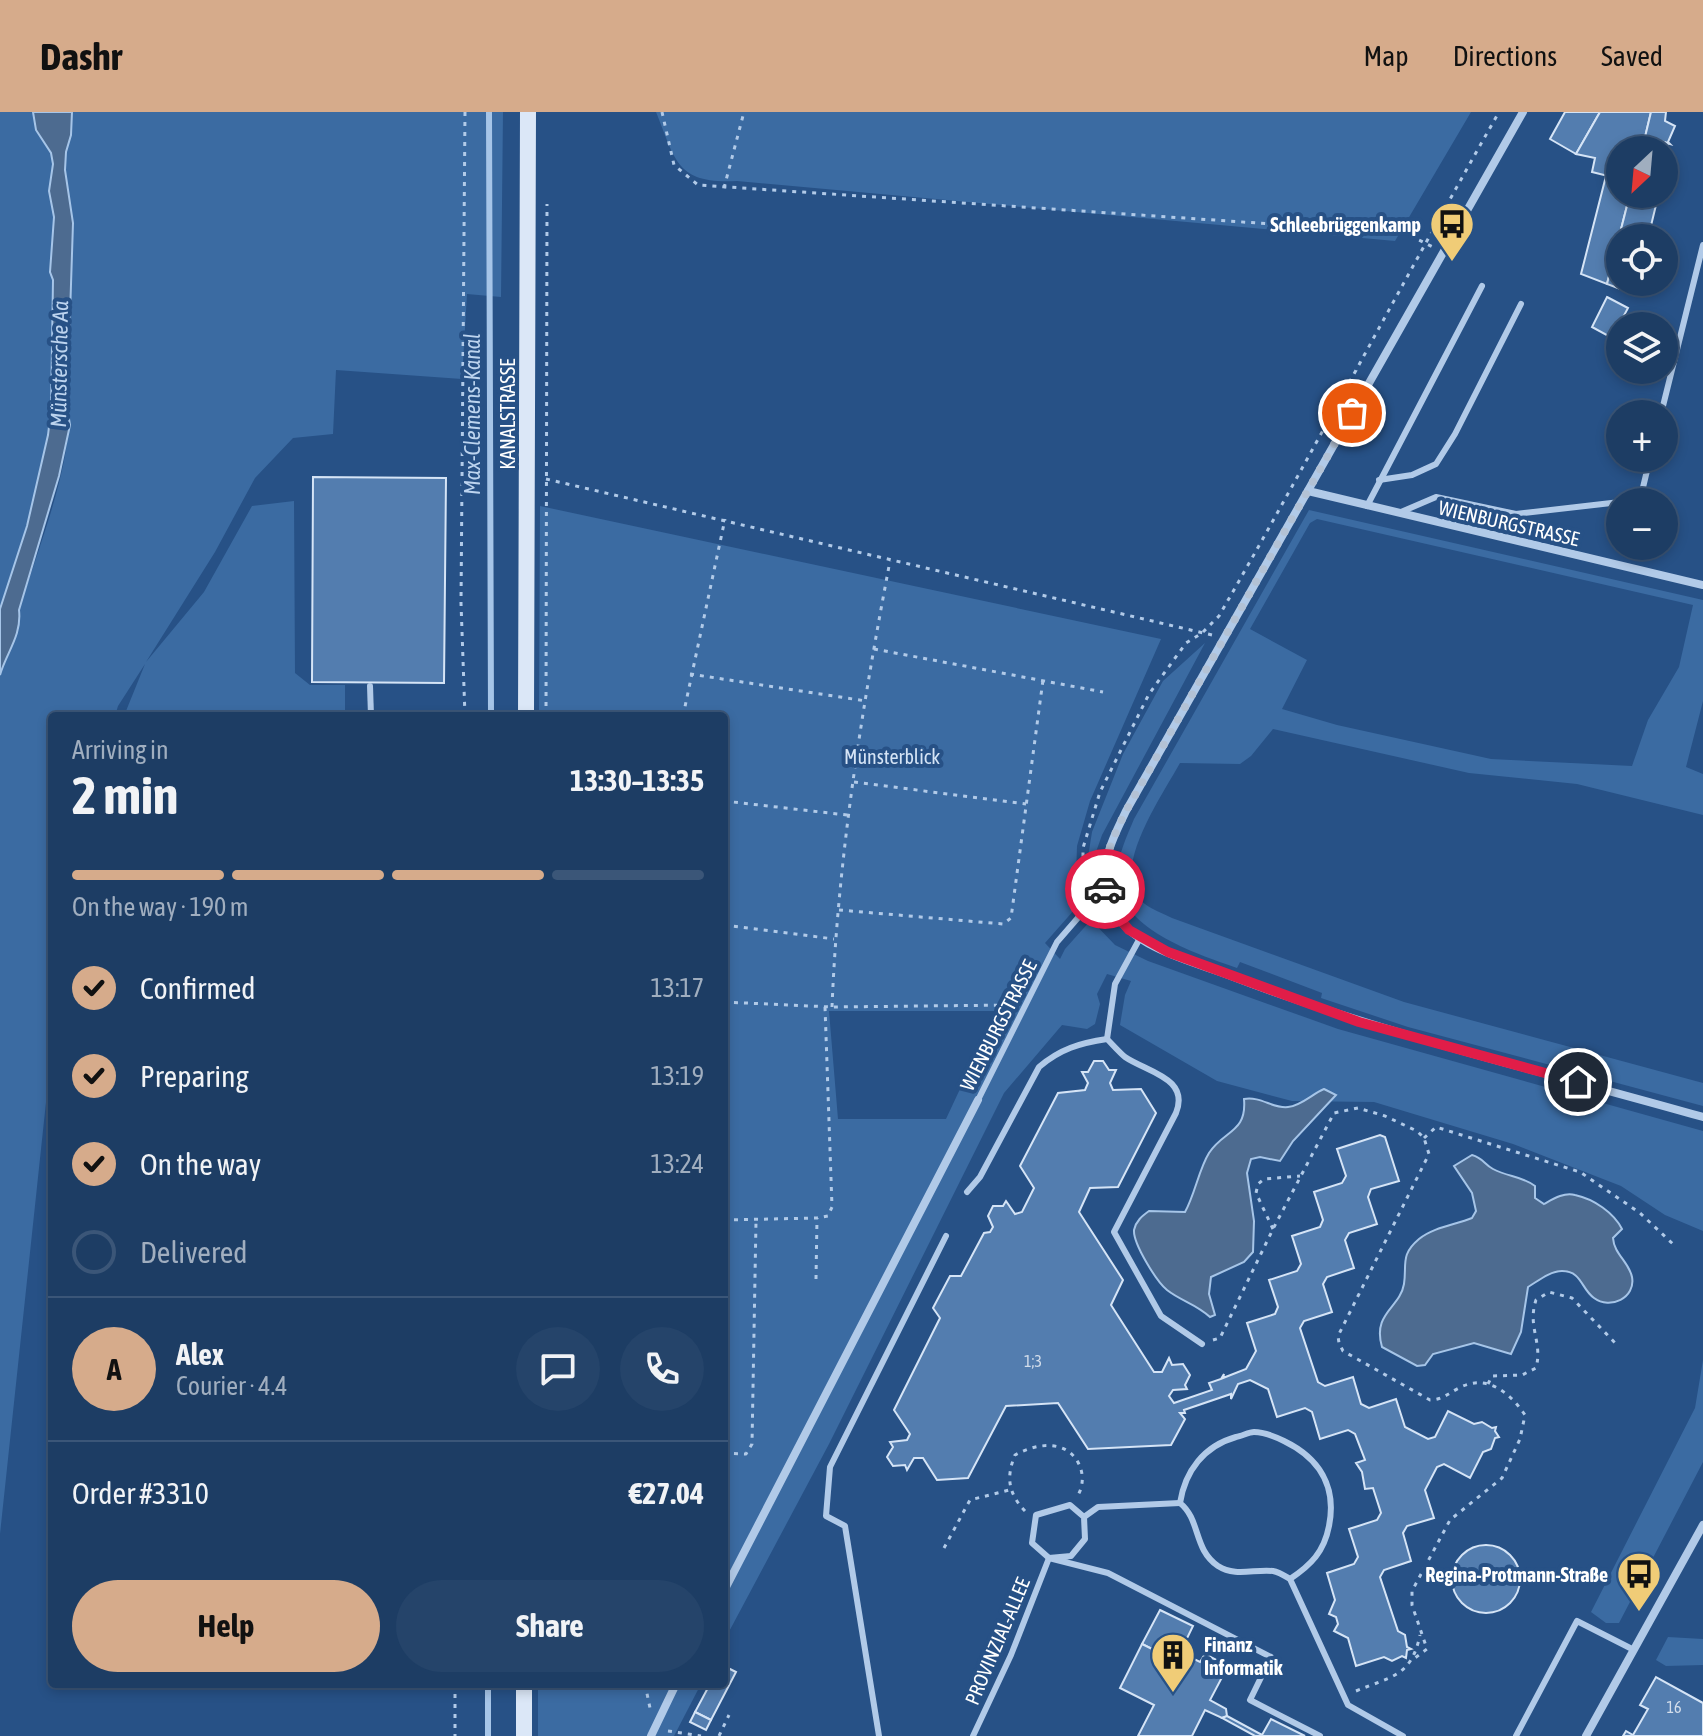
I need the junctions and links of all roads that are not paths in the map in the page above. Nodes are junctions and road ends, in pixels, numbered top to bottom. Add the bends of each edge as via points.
1 (528, 112) edge
2 (1523, 112) edge
3 (1703, 245) edge
4 (1482, 286) dead end
5 (1521, 304) dead end
6 (1664, 400) edge
7 (1379, 480) junction
8 (1308, 491) junction
9 (1606, 504) edge
10 (1367, 506) junction
11 (1397, 513) junction
12 (1703, 585) edge
13 (370, 686) dead end
14 (371, 712) edge
15 (526, 712) edge
16 (1107, 900) junction
17 (1140, 938) junction
18 (1107, 1039) junction
19 (978, 1100) joint
20 (1703, 1117) edge
21 (967, 1192) dead end
22 (946, 1236) dead end
23 (1202, 1344) road end
24 (1180, 1503) junction
25 (1084, 1517) junction
26 (1703, 1525) edge
27 (1049, 1558) junction
28 (1290, 1579) junction
29 (728, 1583) edge
30 (1634, 1650) junction
31 (524, 1688) edge
32 (674, 1688) edge
33 (524, 1736) edge
34 (651, 1736) edge
35 (879, 1736) edge
36 (973, 1736) edge
37 (1320, 1736) edge
38 (1403, 1736) edge
39 (1516, 1736) edge
40 (1586, 1736) edge

1 - 15 main road, KANALSTRASSE
2 - 8 street
3 - 6 lane
4 - 7 lane
5 - 7 lane via 1436,464 1412,475
7 - 10 lane
8 - 10 street, WIENBURGSTRASSE
8 - 16 street via 1122,819 1104,865
9 - 11 lane via 1516,514 1436,497
10 - 11 street, WIENBURGSTRASSE
11 - 12 street, WIENBURGSTRASSE
13 - 14 lane
16 - 17 street
16 - 19 lane, WIENBURGSTRASSE via 1083,912 1057,942
17 - 18 lane via 1115,984
17 - 20 street via 1359,1022
18 - 21 lane via 1079,1043 1039,1067
18 - 23 lane via 1125,1057 1166,1079 1179,1094 1176,1113 1114,1232 1161,1316
19 - 29 street, WIENBURGSTRASSE
22 - 35 lane via 830,1467 826,1516 845,1526
24 - 25 lane via 1098,1507
24 - 28 lane via 1191,1513 1198,1542 1216,1565 1234,1573 1275,1571
24 - 28 lane via 1183,1483 1199,1459 1223,1441 1254,1432 1298,1448 1320,1467 1330,1490 1331,1513 1327,1536 1311,1565
25 - 27 lane, PROVINZIAL-ALLEE via 1085,1539 1071,1556
25 - 27 lane, PROVINZIAL-ALLEE via 1070,1505 1036,1515 1032,1543
26 - 30 street
27 - 36 lane, PROVINZIAL-ALLEE
27 - 37 lane via 1108,1573 1271,1657 1250,1700
28 - 38 lane via 1348,1705
30 - 39 lane via 1577,1621
30 - 40 street
31 - 33 main road
32 - 34 street

